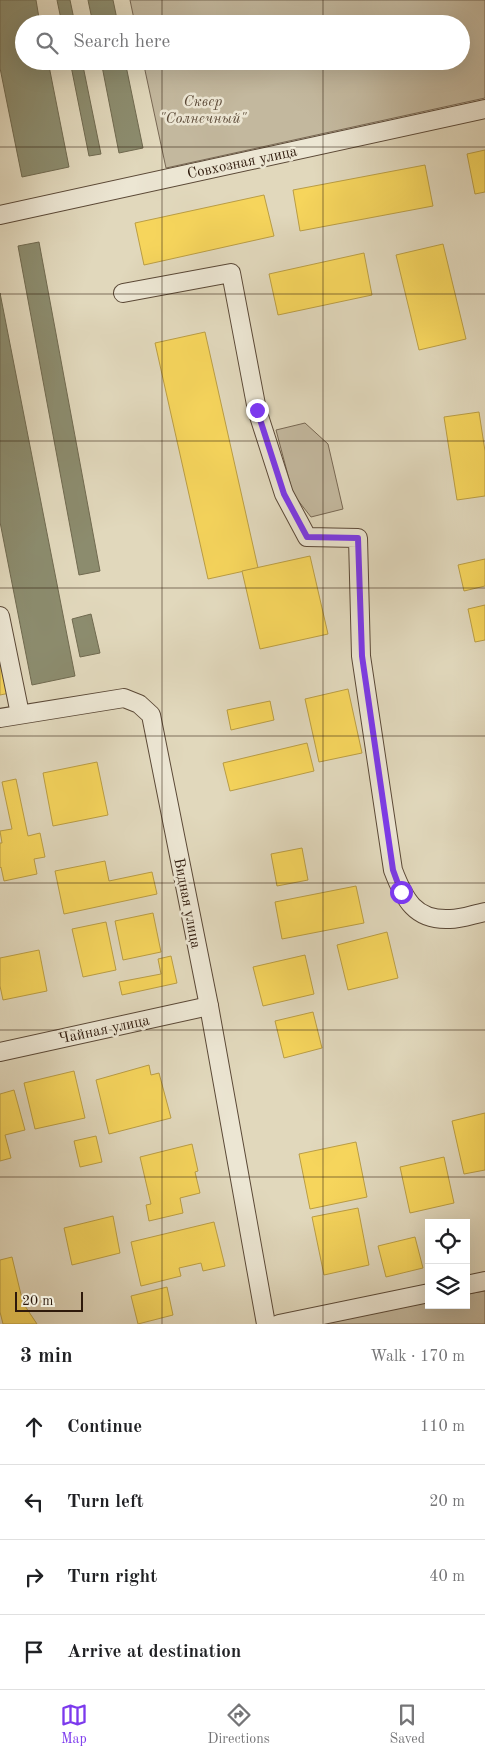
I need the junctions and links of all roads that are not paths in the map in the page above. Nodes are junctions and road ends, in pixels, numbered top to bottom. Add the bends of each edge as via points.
1 (485, 109) edge
2 (0, 215) edge
3 (123, 293) dead end
4 (0, 616) edge
5 (20, 714) junction
6 (0, 718) edge
7 (485, 912) edge
8 (209, 1006) junction
9 (0, 1052) edge
10 (485, 1281) edge
11 (470, 1284) edge
12 (425, 1294) edge
13 (266, 1324) edge
14 (279, 1324) edge

1 - 2 street, Совхозная улица
3 - 7 street via 231,273 257,410 284,494 307,537 358,538 362,656 393,870 401,892 413,908 429,917 451,919
4 - 5 street
5 - 6 street, Видная улица
5 - 8 street, Видная улица via 124,698 139,704 151,715
8 - 9 street, Чайная улица
8 - 13 street, Видная улица
10 - 11 street
12 - 14 street

